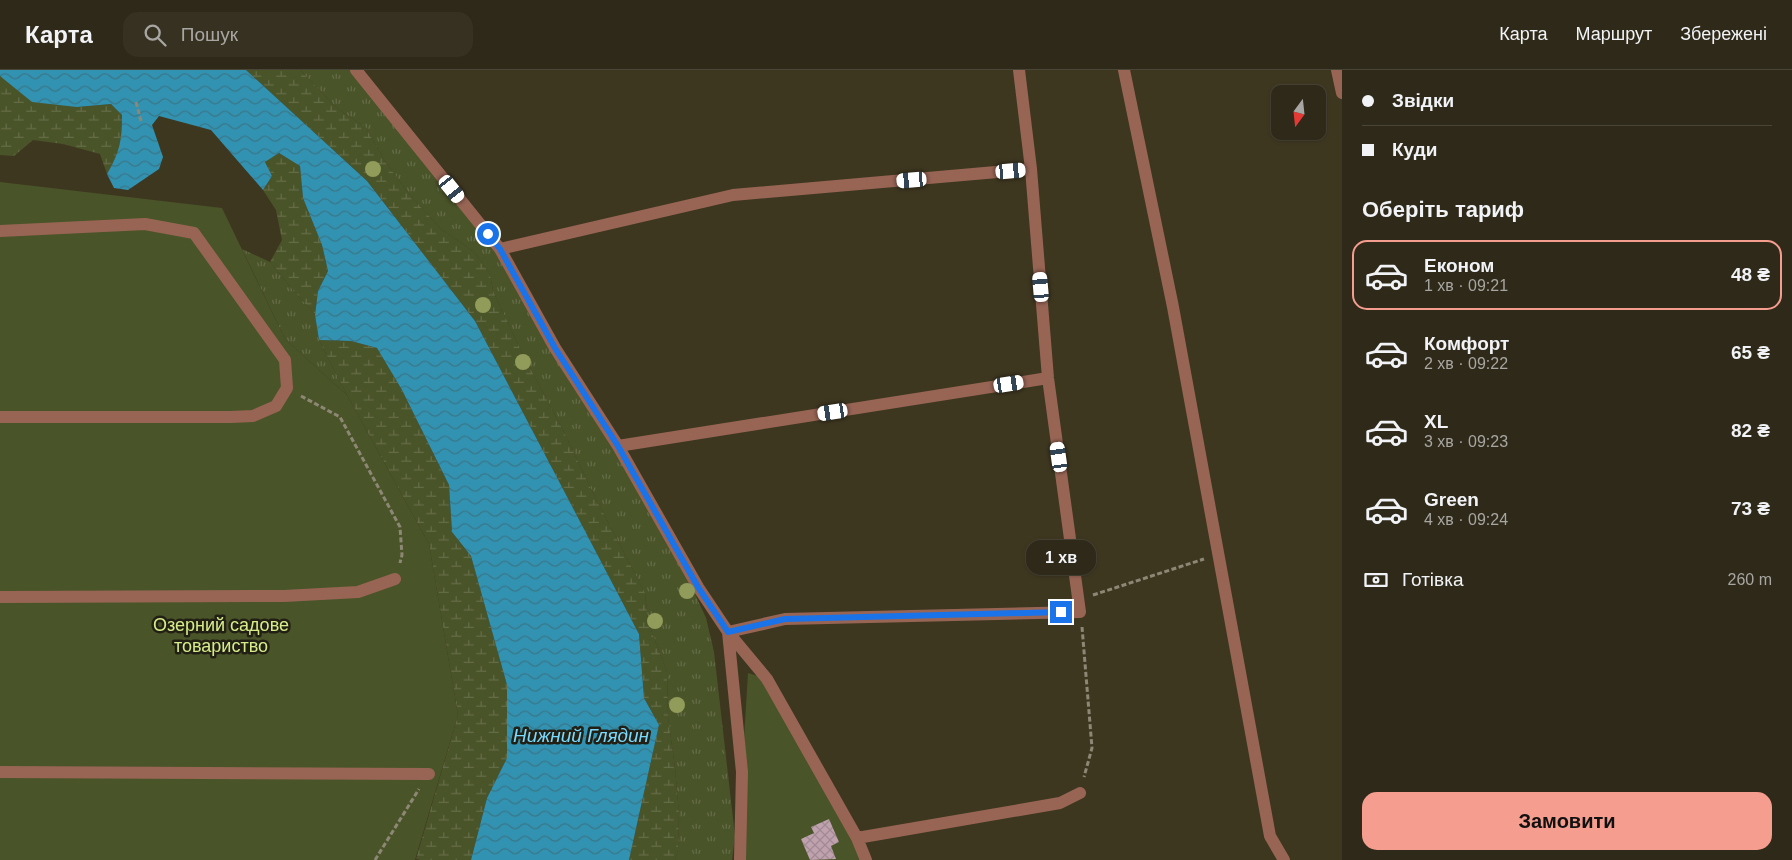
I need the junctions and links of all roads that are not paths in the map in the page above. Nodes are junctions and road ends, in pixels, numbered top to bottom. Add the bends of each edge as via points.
1 (356, 70) edge
2 (1019, 70) edge
3 (1124, 70) edge
4 (1337, 70) edge
5 (1342, 93) edge
6 (1031, 169) junction
7 (0, 231) edge
8 (500, 249) junction
9 (1048, 378) junction
10 (0, 417) edge
11 (618, 446) junction
12 (395, 579) road end
13 (0, 597) edge
14 (728, 632) junction
15 (0, 772) edge
16 (429, 774) road end
17 (1080, 793) road end
18 (857, 838) junction
19 (740, 860) edge
20 (866, 860) edge
21 (1284, 860) edge

1 - 8 street
2 - 6 street
3 - 21 street via 1174,307 1270,836
4 - 5 street
6 - 8 street via 733,196
6 - 9 street
7 - 10 street via 145,224 194,233 285,360 287,388 276,406 253,416
8 - 11 street via 555,348
9 - 11 street
9 - 14 street via 1080,612 785,619
11 - 14 street via 698,587
12 - 13 street via 358,592 284,596
14 - 18 street via 767,680
14 - 19 street via 742,772
15 - 16 street
17 - 18 street via 1060,803
18 - 20 street

